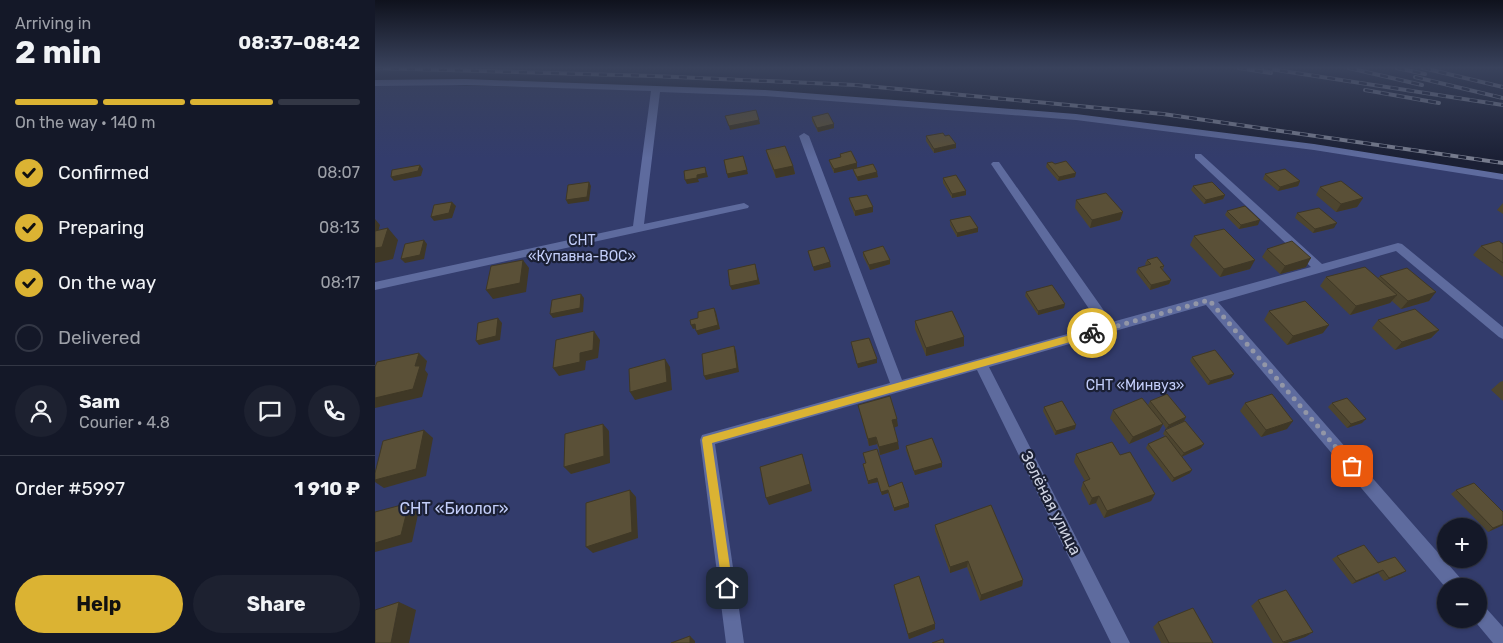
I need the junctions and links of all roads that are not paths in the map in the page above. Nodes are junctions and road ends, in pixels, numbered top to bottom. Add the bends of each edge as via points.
1 (655, 98) edge
2 (830, 98) edge
3 (804, 136) dead end
4 (1198, 156) dead end
5 (996, 164) dead end
6 (1503, 177) edge
7 (744, 206) dead end
8 (638, 229) junction
9 (1320, 269) junction
10 (375, 286) edge
11 (1209, 300) junction
12 (1109, 328) junction
13 (1503, 334) edge
14 (981, 364) junction
15 (898, 386) junction
16 (1449, 578) edge
17 (1487, 622) edge
18 (1503, 641) edge
19 (735, 643) edge
20 (1121, 643) edge

1 - 8 street
2 - 6 street via 1076,117 1314,147
3 - 15 street
4 - 9 street
5 - 12 street
7 - 8 street
8 - 10 street
9 - 11 street
9 - 13 street via 1398,248
11 - 12 street
11 - 16 street
12 - 14 street
14 - 15 street
14 - 20 street, Зелёная улица
15 - 19 street via 707,440
17 - 18 street

